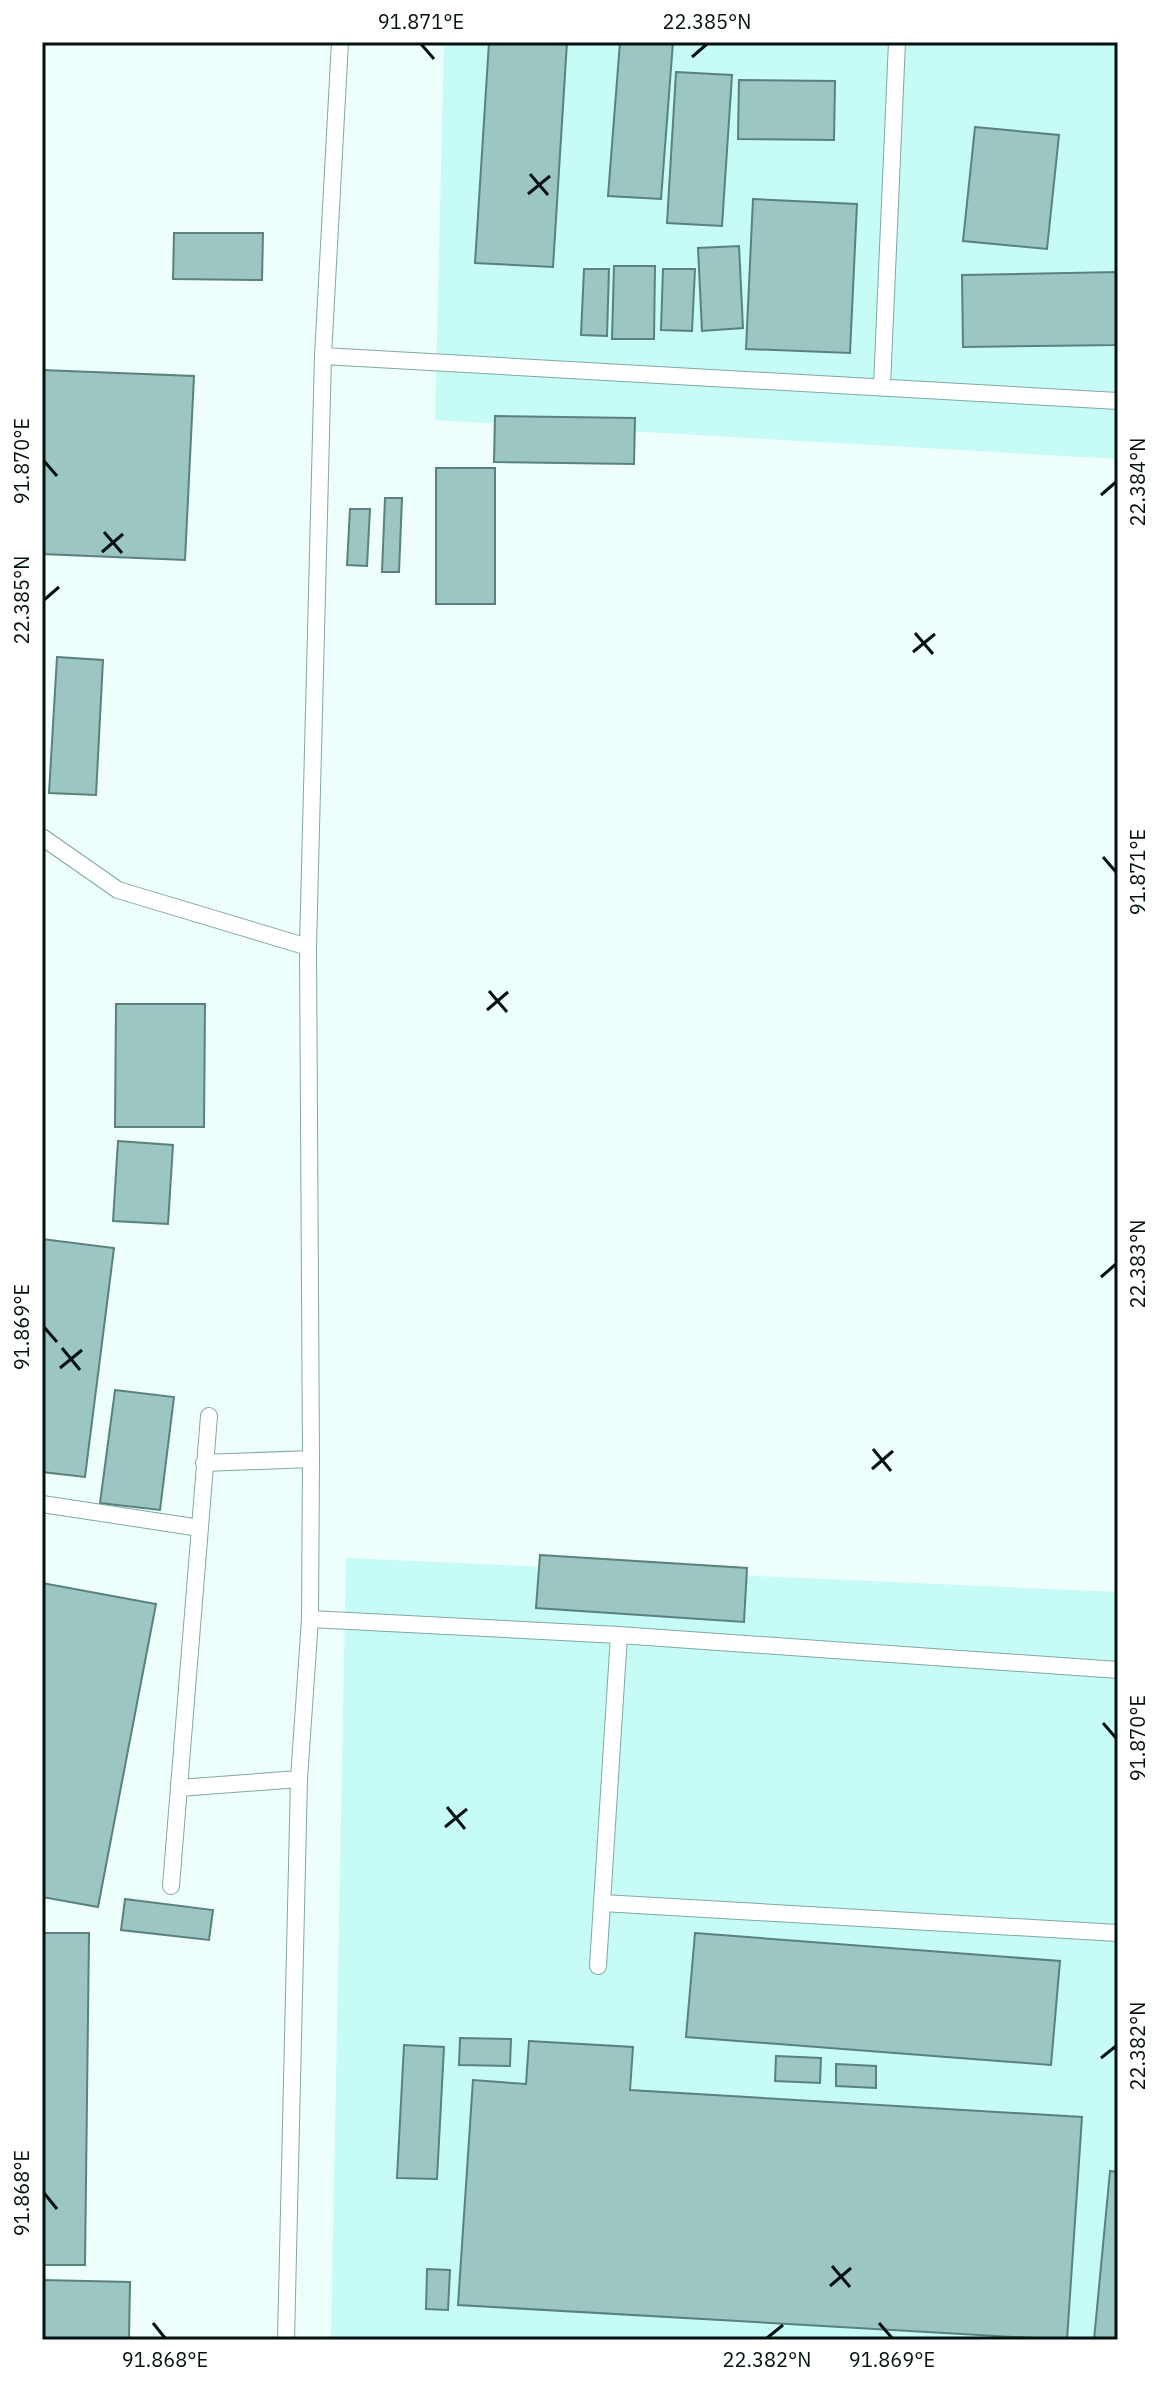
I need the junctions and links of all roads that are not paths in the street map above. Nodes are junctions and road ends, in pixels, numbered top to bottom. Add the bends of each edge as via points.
1 (340, 42) edge
2 (897, 42) edge
3 (323, 356) junction
4 (882, 386) junction
5 (1118, 401) edge
6 (42, 837) edge
7 (308, 947) junction
8 (209, 1416) dead end
9 (311, 1459) junction
10 (204, 1463) junction
11 (42, 1504) edge
12 (200, 1528) junction
13 (310, 1619) junction
14 (619, 1635) junction
15 (1118, 1670) edge
16 (299, 1779) junction
17 (179, 1788) junction
18 (171, 1886) dead end
19 (603, 1903) junction
20 (1118, 1933) edge
21 (598, 1966) dead end
22 (286, 2340) edge

1 - 3 lane
2 - 4 lane
3 - 4 lane
3 - 7 lane
4 - 5 lane
6 - 7 lane via 118,890
7 - 9 lane
8 - 10 lane
9 - 10 lane
9 - 13 lane
10 - 12 lane
11 - 12 lane
12 - 17 lane
13 - 14 lane
13 - 16 lane
14 - 15 lane
14 - 19 lane
16 - 17 lane
16 - 22 lane
17 - 18 lane
19 - 20 lane
19 - 21 lane

